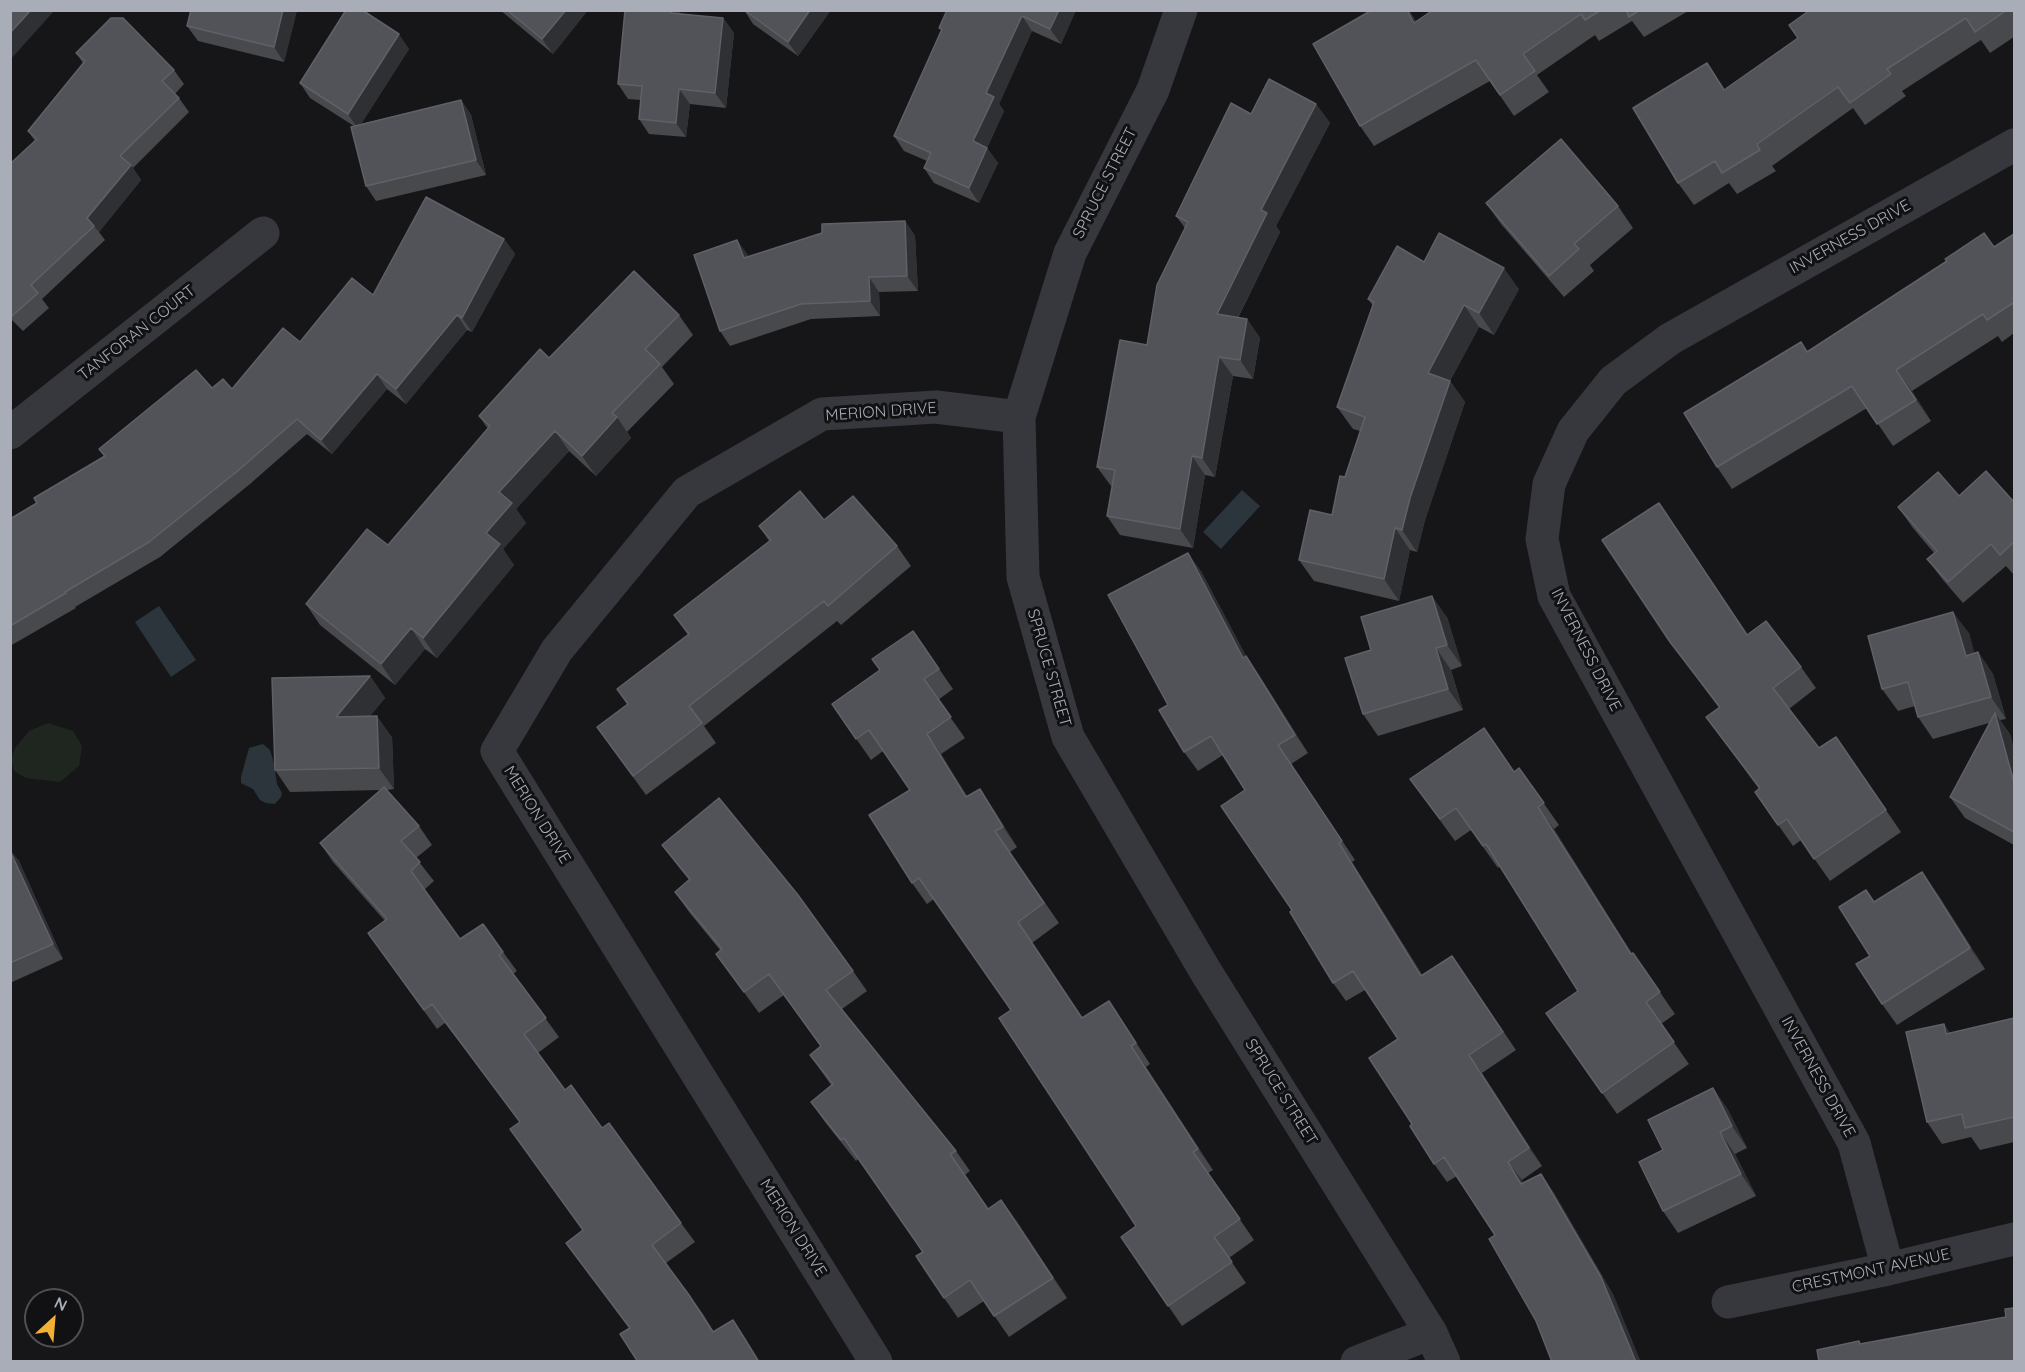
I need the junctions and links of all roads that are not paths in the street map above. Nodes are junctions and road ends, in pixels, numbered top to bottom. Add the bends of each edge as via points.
1 (1181, 10) edge
2 (2014, 145) edge
3 (263, 233) dead end
4 (1019, 417) junction
5 (10, 433) edge
6 (2014, 1239) edge
7 (1888, 1269) junction
8 (1728, 1302) dead end
9 (1438, 1347) edge
10 (876, 1362) edge
11 (1357, 1362) edge

1 - 4 street, SPRUCE STREET via 1153,90 1070,253
2 - 7 street, INVERNESS DRIVE via 1670,339 1613,381 1573,431 1549,484 1542,539 1554,596 1854,1143
3 - 5 street, TANFORAN COURT
4 - 9 street, SPRUCE STREET via 1023,577 1068,736 1206,972
4 - 10 street, MERION DRIVE via 936,407 822,414 687,492 557,650 497,751
6 - 7 street, CRESTMONT AVENUE
7 - 8 street, CRESTMONT AVENUE
9 - 11 street

